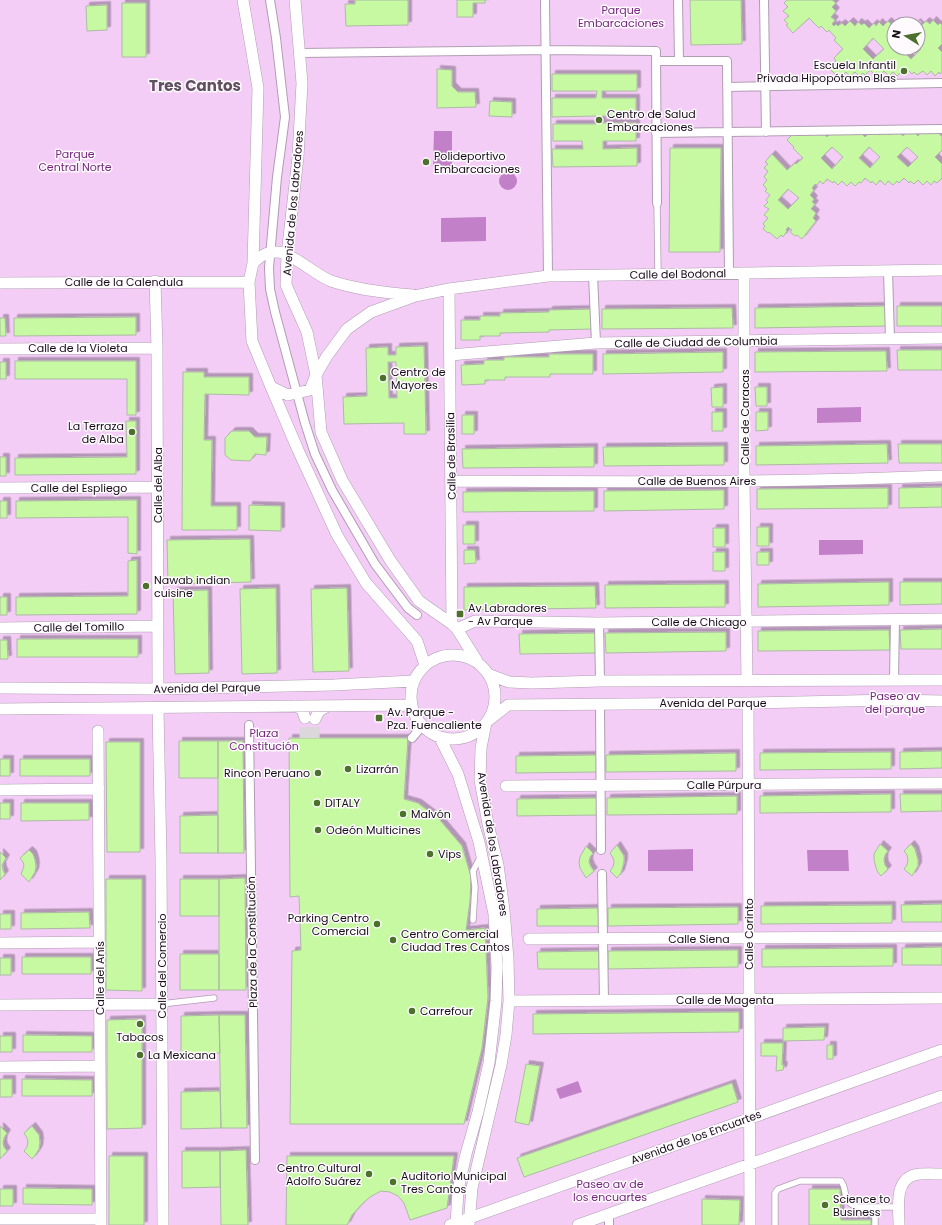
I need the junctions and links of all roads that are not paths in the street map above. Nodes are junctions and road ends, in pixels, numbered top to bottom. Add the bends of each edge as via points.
1 (243, 0) edge
2 (270, 0) edge
3 (295, 0) edge
4 (545, 0) edge
5 (678, 0) edge
6 (764, 0) edge
7 (545, 50) junction
8 (300, 53) junction
9 (656, 61) junction
10 (679, 61) junction
11 (942, 83) edge
12 (766, 86) junction
13 (728, 87) junction
14 (942, 129) edge
15 (728, 132) junction
16 (766, 132) junction
17 (656, 134) junction
18 (657, 203) joint
19 (270, 253) junction
20 (287, 255) junction
21 (253, 263) junction
22 (942, 270) edge
23 (888, 271) junction
24 (744, 273) junction
25 (658, 274) junction
26 (729, 274) junction
27 (593, 275) junction
28 (548, 276) junction
29 (155, 282) junction
30 (249, 282) junction
31 (0, 283) edge
32 (449, 289) junction
33 (415, 296) junction
34 (942, 338) edge
35 (890, 339) junction
36 (745, 341) junction
37 (596, 343) junction
38 (157, 348) junction
39 (0, 349) edge
40 (450, 354) junction
41 (316, 376) junction
42 (271, 387) junction
43 (296, 393) junction
44 (942, 476) edge
45 (451, 481) junction
46 (744, 481) junction
47 (0, 488) edge
48 (158, 488) junction
49 (416, 615) dead end
50 (942, 619) edge
51 (894, 620) junction
52 (746, 622) junction
53 (599, 623) junction
54 (158, 626) junction
55 (455, 626) junction
56 (0, 628) edge
57 (477, 661) junction
58 (425, 664) junction
59 (490, 675) junction
60 (894, 680) junction
61 (942, 680) edge
62 (413, 681) junction
63 (600, 681) junction
64 (747, 681) junction
65 (0, 688) edge
66 (158, 689) junction
67 (942, 701) edge
68 (748, 703) junction
69 (600, 704) junction
70 (411, 705) junction
71 (295, 706) junction
72 (328, 706) junction
73 (158, 708) junction
74 (0, 709) edge
75 (487, 721) junction
76 (249, 724) dead end
77 (422, 726) junction
78 (98, 732) dead end
79 (412, 738) dead end
80 (440, 738) junction
81 (942, 783) edge
82 (601, 785) junction
83 (748, 785) junction
84 (506, 786) dead end
85 (98, 789) junction
86 (0, 790) edge
87 (601, 850) dead end
88 (482, 854) junction
89 (602, 874) dead end
90 (473, 920) dead end
91 (942, 937) edge
92 (748, 938) junction
93 (603, 939) junction
94 (529, 940) dead end
95 (100, 942) junction
96 (0, 943) edge
97 (214, 998) dead end
98 (942, 998) edge
99 (749, 1000) junction
100 (509, 1001) junction
101 (604, 1001) junction
102 (161, 1004) junction
103 (0, 1005) edge
104 (100, 1005) junction
105 (942, 1050) edge
106 (100, 1066) junction
107 (0, 1067) edge
108 (942, 1096) edge
109 (750, 1118) junction
110 (255, 1160) dead end
111 (750, 1164) junction
112 (942, 1174) edge
113 (898, 1207) junction
114 (875, 1208) junction
115 (0, 1219) edge
116 (609, 1220) edge
117 (101, 1222) edge
118 (469, 1222) edge
119 (454, 1224) edge
120 (163, 1225) edge
121 (578, 1225) edge
122 (750, 1225) edge
123 (775, 1225) edge
124 (875, 1225) edge
125 (899, 1225) edge

1 - 21 street via 258,88
2 - 19 street via 285,117
3 - 8 street, Avenida de los Labradores
4 - 7 street
5 - 10 street
6 - 12 street
7 - 8 street
7 - 9 street via 656,51
7 - 28 street
8 - 20 street, Avenida de los Labradores via 302,83 298,150
9 - 10 street
9 - 17 street
10 - 13 street via 727,61
11 - 12 street
12 - 13 street
12 - 16 street
13 - 15 street
14 - 16 street
15 - 16 street
15 - 17 street
15 - 26 street
17 - 18 street
18 - 25 lane
19 - 20 street
19 - 21 street via 262,254
19 - 43 street via 270,289
20 - 33 street, Calle del Bodonal via 330,281 371,291
20 - 41 street, Avenida de los Labradores via 286,286 307,332
21 - 30 street
22 - 23 street, Calle del Bodonal
23 - 24 street, Calle del Bodonal
23 - 35 street
24 - 26 street, Calle del Bodonal
24 - 36 street, Calle de Caracas
25 - 26 street, Calle del Bodonal
25 - 27 street, Calle del Bodonal
27 - 28 street, Calle del Bodonal
27 - 37 street
28 - 32 street, Calle del Bodonal
29 - 30 street, Calle de la Calendula
29 - 31 street, Calle de la Calendula
29 - 38 street, Calle del Alba
30 - 42 street via 252,341
32 - 33 street, Calle del Bodonal
32 - 40 street, Calle de Brasilia
33 - 41 street, Calle del Bodonal via 371,312 347,329
34 - 35 street, Calle de Ciudad de Columbia
35 - 36 street, Calle de Ciudad de Columbia
36 - 37 street, Calle de Ciudad de Columbia
36 - 46 street, Calle de Caracas
37 - 40 street, Calle de Ciudad de Columbia
38 - 39 street, Calle de la Violeta
38 - 48 street, Calle del Alba
40 - 45 street, Calle de Brasilia
41 - 43 street, Calle del Bodonal via 310,390
41 - 55 street, Avenida de los Labradores via 321,432 342,480 390,560 419,600
42 - 43 street via 288,395
42 - 58 street via 337,535 366,583 417,640
43 - 49 street via 316,454 332,490 375,564
44 - 46 street, Calle de Buenos Aires
45 - 46 street, Calle de Buenos Aires
45 - 55 street, Calle de Brasilia
46 - 52 street, Calle de Caracas
47 - 48 street, Calle del Espliego
48 - 54 street, Calle del Alba
50 - 51 street, Calle de Chicago
51 - 52 street, Calle de Chicago
51 - 60 street
52 - 53 street, Calle de Chicago
52 - 64 street, Calle de Caracas
53 - 55 street, Calle de Chicago via 475,621
53 - 63 street
54 - 56 street, Calle del Tomillo
54 - 66 street, Calle del Alba
55 - 57 street, Avenida de los Labradores
57 - 58 street via 464,655 450,654 437,657
57 - 59 street
58 - 62 street
59 - 63 street, Avenida del Parque via 509,682
59 - 75 street via 495,698 494,709
60 - 61 street, Avenida del Parque
60 - 64 street, Avenida del Parque
62 - 66 street, Avenida del Parque
62 - 70 street
63 - 64 street, Avenida del Parque
65 - 66 street, Avenida del Parque
67 - 68 street, Avenida del Parque
68 - 69 street, Avenida del Parque
68 - 83 street, Calle Corinto
69 - 75 street, Avenida del Parque via 508,705
69 - 82 street
70 - 72 street, Avenida del Parque
70 - 77 street
71 - 72 street, Avenida del Parque
71 - 72 street via 302,709 310,719
71 - 73 street, Avenida del Parque
73 - 74 street, Avenida del Parque
73 - 102 street, Calle del Comercio
75 - 80 street via 468,737
75 - 100 street, Avenida de los Labradores via 481,748 480,780 498,865 504,910
76 - 110 street, Plaza de la Constitución
77 - 79 street
77 - 80 street
78 - 85 street, Calle del Anís
80 - 88 street, Avenida de los Labradores via 458,774
81 - 83 street, Calle Púrpura
82 - 83 street, Calle Púrpura
82 - 84 street, Calle Púrpura
82 - 87 street
83 - 92 street, Calle Corinto
85 - 86 street
85 - 95 street, Calle del Anís
88 - 90 lane via 473,871
88 - 119 street, Avenida de los Labradores via 494,914 496,1001 489,1063 458,1190
89 - 93 street
91 - 92 street, Calle Siena
92 - 93 street, Calle Siena
92 - 99 street, Calle Corinto
93 - 94 street, Calle Siena
93 - 101 street
95 - 96 street
95 - 104 street, Calle del Anís
97 - 102 lane
98 - 99 street, Calle de Magenta
99 - 101 street, Calle de Magenta
99 - 109 street, Calle Corinto
100 - 101 street, Calle de Magenta
100 - 118 street, Avenida de los Labradores via 501,1065 472,1188
102 - 104 street
102 - 120 street, Calle del Comercio
103 - 104 street
104 - 106 street, Calle del Anís
105 - 109 street, Avenida de los Encuartes
106 - 107 street
106 - 117 street, Calle del Anís
108 - 111 street
109 - 111 street, Calle Corinto
109 - 118 street, Avenida de los Encuartes
111 - 116 street
111 - 122 street, Calle Corinto
112 - 113 street via 913,1175 904,1181 899,1193
113 - 114 lane
113 - 125 street
114 - 123 lane via 851,1205 846,1199 842,1181 800,1182 778,1189 775,1193
114 - 124 lane
115 - 117 street
116 - 121 street
118 - 119 street, Avenida de los Encuartes

